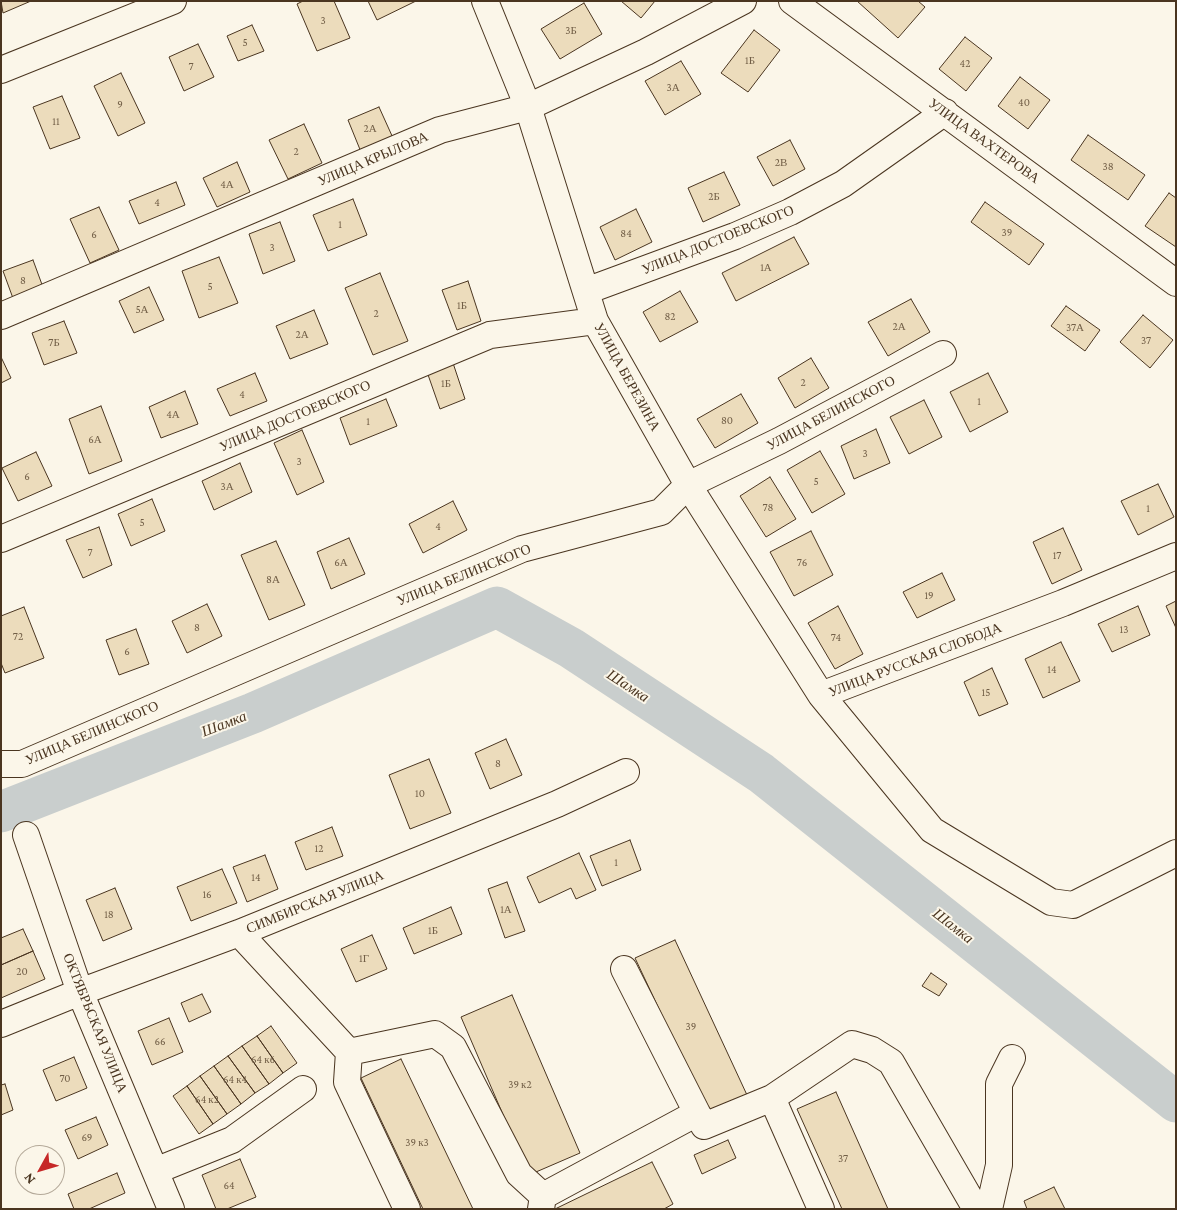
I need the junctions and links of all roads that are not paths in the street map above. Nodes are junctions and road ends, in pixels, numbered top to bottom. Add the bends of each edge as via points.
1 (174, 1) edge
2 (485, 1) edge
3 (743, 1) edge
4 (792, 1) edge
5 (1, 70) edge
6 (528, 107) junction
7 (945, 112) junction
8 (1176, 283) edge
9 (586, 291) junction
10 (1, 316) edge
11 (595, 321) junction
12 (943, 354) dead end
13 (688, 485) junction
14 (1, 540) edge
15 (1176, 556) edge
16 (821, 695) junction
17 (6, 768) edge
18 (626, 772) dead end
19 (26, 835) dead end
20 (1176, 853) edge
21 (240, 933) junction
22 (624, 969) dead end
23 (80, 992) junction
24 (1, 1024) edge
25 (349, 1052) junction
26 (1012, 1058) dead end
27 (303, 1089) dead end
28 (772, 1098) junction
29 (697, 1113) junction
30 (155, 1171) junction
31 (542, 1202) edge
32 (171, 1209) edge
33 (407, 1209) edge
34 (821, 1209) edge
35 (976, 1209) edge
36 (989, 1209) edge

1 - 5 street
2 - 6 street, УЛИЦА БЕРЕЗИНА
3 - 6 street, УЛИЦА КРЫЛОВА via 646,52
4 - 7 street, УЛИЦА ВАХТЕРОВА
6 - 9 street, УЛИЦА БЕРЕЗИНА
6 - 10 street, УЛИЦА КРЫЛОВА via 440,130
7 - 8 street, УЛИЦА ВАХТЕРОВА
7 - 9 street, УЛИЦА ДОСТОЕВСКОГО via 843,184 790,212 735,236
9 - 11 street, УЛИЦА БЕРЕЗИНА
11 - 13 street, УЛИЦА БЕРЕЗИНА
11 - 14 street, УЛИЦА ДОСТОЕВСКОГО via 490,335
12 - 13 street, УЛИЦА БЕЛИНСКОГО
13 - 16 street, УЛИЦА БЕРЕЗИНА
13 - 17 street, УЛИЦА БЕЛИНСКОГО via 661,512 522,549 22,764
15 - 16 street, УЛИЦА РУССКАЯ СЛОБОДА via 1063,603
16 - 20 street, УЛИЦА РУССКАЯ СЛОБОДА via 932,830 1051,902 1073,905
18 - 21 street, СИМБИРСКАЯ УЛИЦА via 557,804
19 - 23 street, ОКТЯБРЬСКАЯ УЛИЦА
21 - 23 street, СИМБИРСКАЯ УЛИЦА
21 - 25 street
22 - 29 street
23 - 24 street, СИМБИРСКАЯ УЛИЦА
23 - 30 street, ОКТЯБРЬСКАЯ УЛИЦА
25 - 31 street via 435,1034 453,1046 519,1174
25 - 33 street via 347,1082
26 - 36 street via 999,1084 999,1165
27 - 30 street via 232,1140
28 - 29 street via 704,1126
28 - 34 street
28 - 35 street via 852,1044 872,1050 891,1062
29 - 31 street
30 - 32 street, ОКТЯБРЬСКАЯ УЛИЦА

